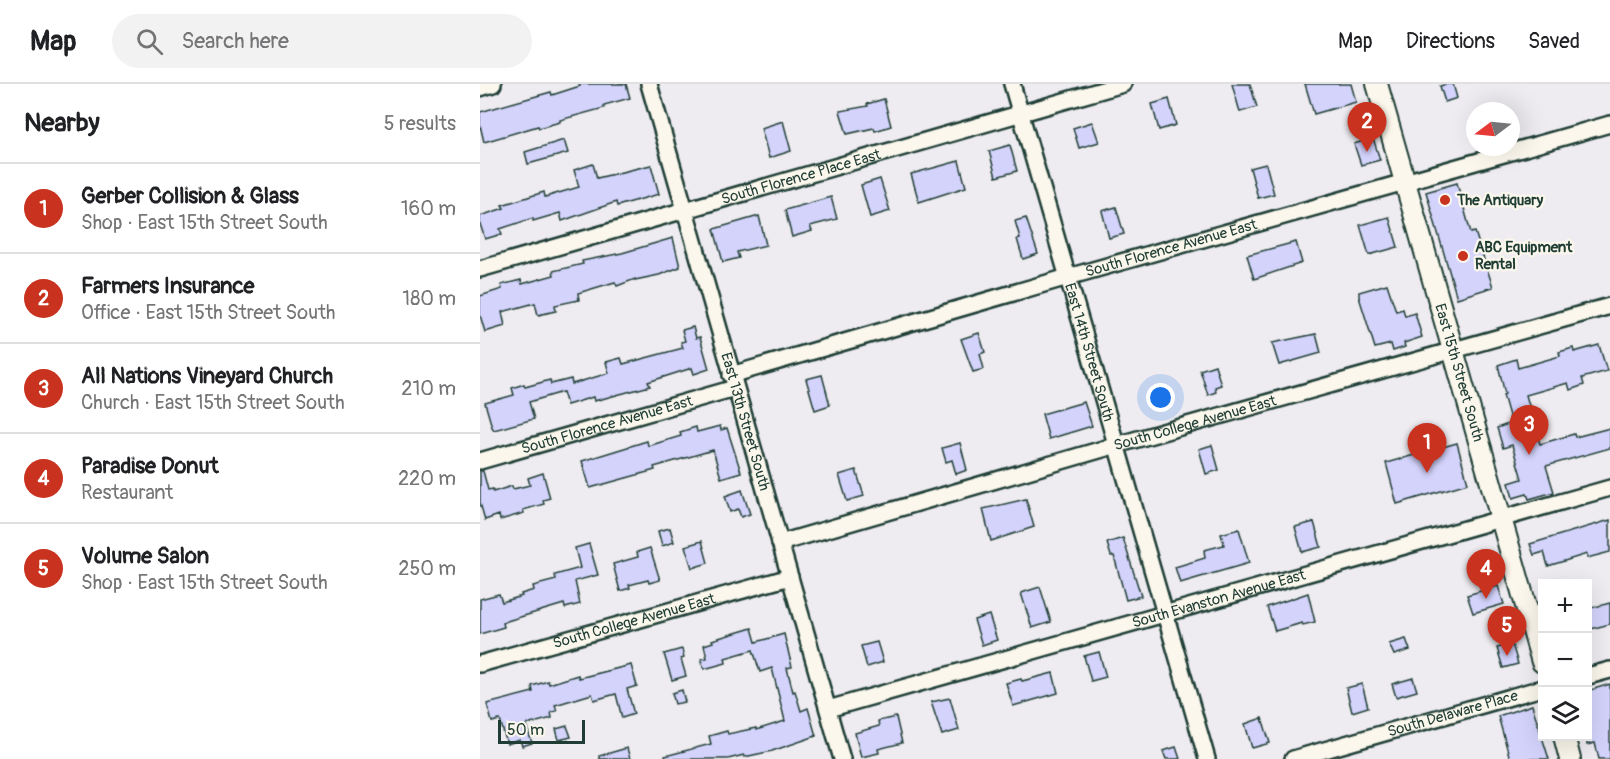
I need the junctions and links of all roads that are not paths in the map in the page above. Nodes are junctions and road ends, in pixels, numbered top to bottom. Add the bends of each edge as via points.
1 (493, 84) edge
2 (649, 84) edge
3 (1012, 84) edge
4 (1123, 84) edge
5 (1377, 84) edge
6 (480, 88) edge
7 (1021, 114) junction
8 (1610, 124) edge
9 (1405, 182) junction
10 (686, 210) junction
11 (480, 269) edge
12 (1068, 277) junction
13 (1610, 306) edge
14 (1453, 350) junction
15 (733, 381) junction
16 (1116, 445) junction
17 (480, 461) edge
18 (1610, 488) edge
19 (1501, 519) junction
20 (780, 543) junction
21 (790, 577) junction
22 (1165, 614) junction
23 (1538, 648) edge
24 (480, 664) edge
25 (1610, 670) edge
26 (1592, 675) edge
27 (1538, 689) edge
28 (828, 709) junction
29 (1565, 741) edge
30 (842, 759) edge
31 (1207, 759) edge
32 (1293, 759) edge
33 (1570, 759) edge

1 - 6 street
2 - 10 street, East 13th Street South
3 - 7 street, East 14th Street South
4 - 7 street, South Florence Place East
5 - 9 main road, East 15th Street South
7 - 10 street, South Florence Place East
7 - 12 street, East 14th Street South
8 - 9 street, South Florence Avenue East
9 - 12 street, South Florence Avenue East
9 - 14 main road, East 15th Street South
10 - 11 street, South Florence Place East
10 - 15 street, East 13th Street South
12 - 15 street, South Florence Avenue East
12 - 16 street, East 14th Street South
13 - 14 street, South College Avenue East
14 - 16 street, South College Avenue East
14 - 19 main road, East 15th Street South
15 - 17 street, South Florence Avenue East
15 - 20 street, East 13th Street South
16 - 20 street, South College Avenue East
16 - 22 street, East 14th Street South
18 - 19 street, South Evanston Avenue East
19 - 22 street, South Evanston Avenue East
19 - 23 main road, East 15th Street South
20 - 21 street, East 13th Street South
21 - 24 street, South College Avenue East
21 - 28 street, East 13th Street South
22 - 28 street, South Evanston Avenue East
22 - 31 street, East 14th Street South
25 - 26 street
27 - 32 street, South Delaware Place
28 - 30 street, East 13th Street South
29 - 33 main road

